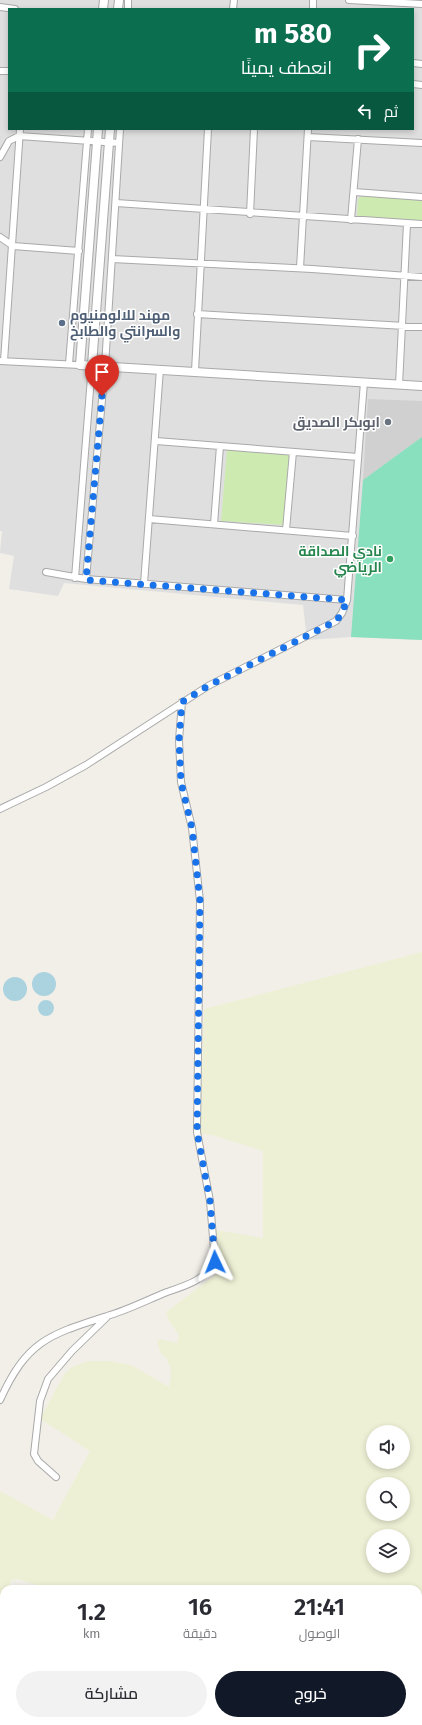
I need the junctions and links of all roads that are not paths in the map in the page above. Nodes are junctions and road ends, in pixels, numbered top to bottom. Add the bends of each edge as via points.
1 (349, 0) edge
2 (380, 1) edge
3 (422, 4) edge
4 (20, 130) edge
5 (88, 130) edge
6 (98, 130) edge
7 (110, 130) edge
8 (120, 130) edge
9 (208, 130) edge
10 (254, 130) edge
11 (308, 130) edge
12 (19, 136) junction
13 (308, 136) junction
14 (358, 139) junction
15 (88, 140) junction
16 (98, 141) junction
17 (109, 142) junction
18 (119, 142) junction
19 (422, 143) edge
20 (0, 157) edge
21 (354, 192) junction
22 (422, 197) edge
23 (116, 203) junction
24 (204, 211) junction
25 (250, 214) junction
26 (303, 216) junction
27 (351, 220) junction
28 (407, 224) junction
29 (422, 224) edge
30 (0, 237) edge
31 (13, 246) junction
32 (79, 251) junction
33 (112, 259) junction
34 (201, 264) junction
35 (300, 268) junction
36 (404, 276) junction
37 (422, 277) edge
38 (197, 314) junction
39 (401, 326) junction
40 (422, 327) edge
41 (2, 361) edge
42 (69, 364) junction
43 (80, 365) junction
44 (92, 365) junction
45 (105, 366) junction
46 (160, 369) junction
47 (195, 371) junction
48 (364, 382) junction
49 (399, 385) junction
50 (422, 386) edge
51 (156, 441) junction
52 (220, 446) junction
53 (293, 452) junction
54 (358, 457) junction
55 (149, 519) junction
56 (214, 524) junction
57 (286, 530) junction
58 (353, 536) junction
59 (46, 572) dead end
60 (75, 578) junction
61 (86, 580) junction
62 (144, 584) junction
63 (347, 600) junction
64 (182, 702) junction
65 (0, 809) edge
66 (108, 1316) junction
67 (0, 1400) edge
68 (56, 1477) dead end

1 - 2 street
2 - 3 street
4 - 12 street
5 - 15 street
6 - 16 street
7 - 17 street
8 - 18 street
9 - 24 street
10 - 25 street
11 - 13 street
12 - 15 street
12 - 20 street via 9,141
12 - 31 street
13 - 14 street
13 - 26 street
14 - 19 street
14 - 21 street
15 - 16 street
15 - 32 street
16 - 17 street
16 - 43 street
17 - 18 street
17 - 44 street
18 - 23 street
21 - 22 street
21 - 27 street
23 - 24 street
23 - 33 street
24 - 25 street
24 - 34 street
25 - 26 street
26 - 27 street
26 - 35 street
27 - 28 street
28 - 29 street
28 - 36 street
30 - 31 street
31 - 32 street
31 - 41 street
32 - 42 street
33 - 34 street
33 - 45 street
34 - 35 street
34 - 38 street
35 - 36 street
36 - 37 street
36 - 39 street
38 - 39 street
38 - 47 street
39 - 40 street
39 - 49 street
41 - 42 street
42 - 43 street
43 - 44 street
44 - 45 street
44 - 60 street
45 - 46 street
45 - 61 street
46 - 47 street
46 - 51 street
47 - 48 street
48 - 49 street
48 - 54 street
49 - 50 street
51 - 52 street
51 - 55 street
52 - 53 street
52 - 56 street
53 - 54 street
53 - 57 street
54 - 58 street
55 - 56 street
55 - 62 street
56 - 57 street
57 - 58 street
58 - 63 street
59 - 60 street
60 - 61 street
61 - 62 street
62 - 63 street
63 - 64 street via 336,621 208,686
64 - 65 street via 86,765
64 - 66 street via 179,740 181,782 192,828 200,901 197,1132 210,1201 216,1258 208,1272 193,1283
66 - 67 street via 86,1322 43,1341 24,1359
66 - 68 street via 59,1365 41,1393 34,1454

